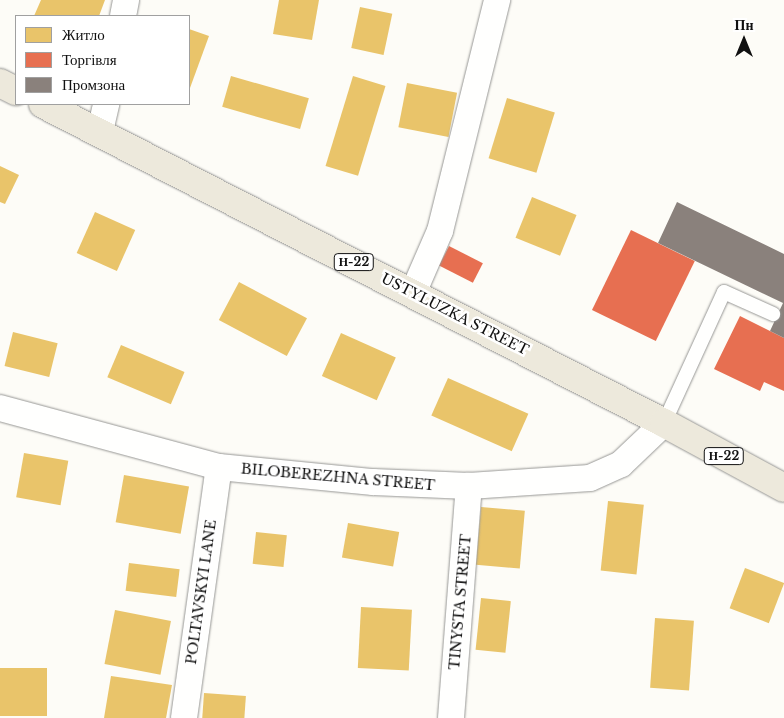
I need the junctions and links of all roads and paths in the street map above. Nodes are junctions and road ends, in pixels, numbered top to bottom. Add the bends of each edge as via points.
1 (126, 0) edge
2 (497, 0) edge
3 (122, 15) edge
4 (0, 84) edge
5 (15, 91) edge
6 (45, 105) edge
7 (106, 105) edge
8 (100, 131) junction
9 (413, 293) junction
10 (773, 314) dead end
11 (0, 408) edge
12 (664, 423) junction
13 (219, 467) junction
14 (469, 486) junction
15 (784, 488) edge
16 (184, 718) edge
17 (451, 718) edge

1 - 3 street
2 - 9 street via 440,231
4 - 5 main road
6 - 8 main road, USTYLUZKA STREET / Н-22
7 - 8 street
8 - 9 main road, USTYLUZKA STREET / Н-22
9 - 12 main road, USTYLUZKA STREET / Н-22
10 - 12 lane via 724,292
11 - 13 street, BILOBEREZHNA STREET
12 - 14 street, BILOBEREZHNA STREET via 621,464 590,478
12 - 15 main road, USTYLUZKA STREET / Н-22
13 - 14 street, BILOBEREZHNA STREET via 373,482
13 - 16 street, POLTAVSKYI LANE
14 - 17 street, TINYSTA STREET

